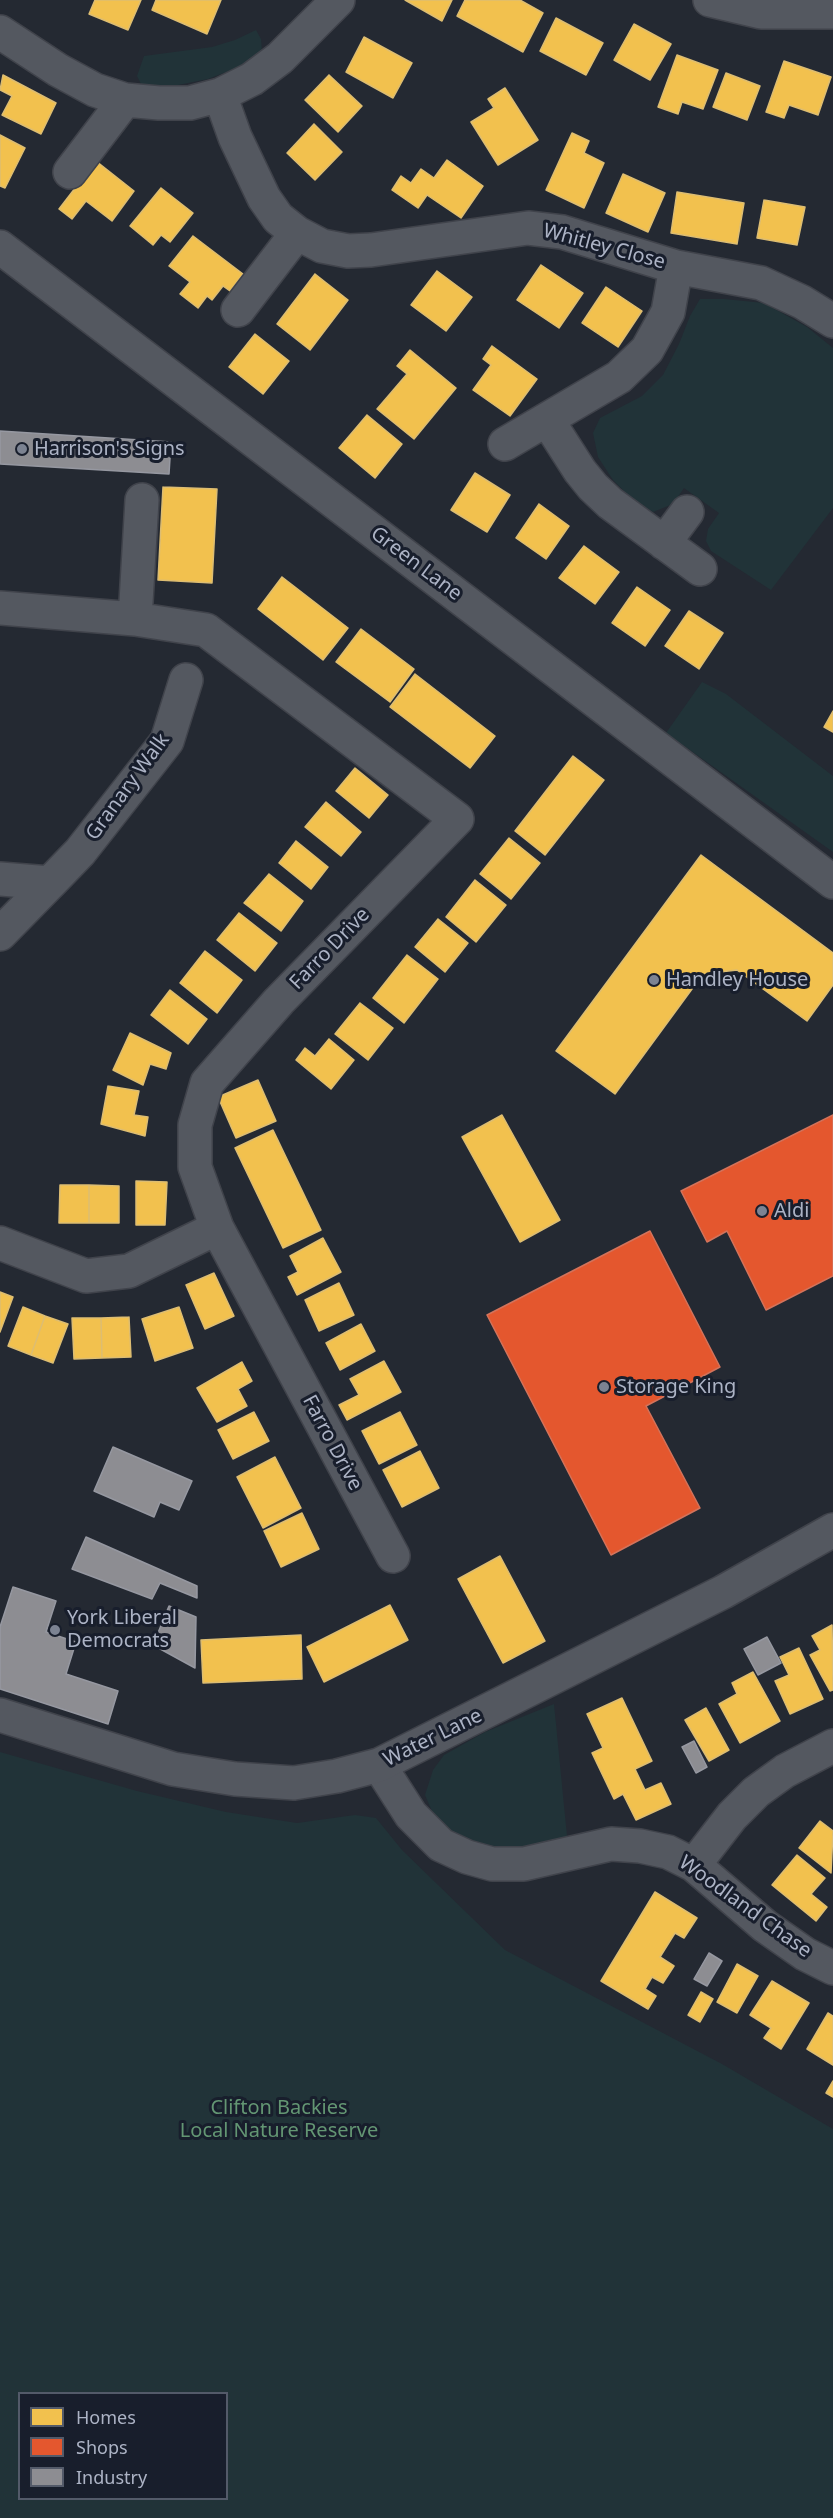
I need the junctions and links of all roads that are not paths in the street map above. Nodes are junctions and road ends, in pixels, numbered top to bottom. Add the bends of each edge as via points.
1 (338, 0) edge
2 (710, 0) edge
3 (833, 12) edge
4 (0, 32) edge
5 (220, 95) junction
6 (125, 100) junction
7 (70, 172) dead end
8 (297, 233) junction
9 (0, 247) edge
10 (676, 267) junction
11 (238, 310) dead end
12 (833, 321) edge
13 (548, 421) junction
14 (505, 444) dead end
15 (142, 500) dead end
16 (687, 512) dead end
17 (664, 543) junction
18 (700, 568) dead end
19 (0, 608) edge
20 (135, 619) junction
21 (186, 680) dead end
22 (0, 879) edge
23 (833, 882) edge
24 (50, 883) junction
25 (0, 934) edge
26 (217, 1228) junction
27 (0, 1244) edge
28 (833, 1530) edge
29 (393, 1556) dead end
30 (0, 1715) edge
31 (833, 1746) edge
32 (379, 1765) junction
33 (694, 1865) junction
34 (833, 1968) edge

1 - 5 street via 280,58 252,79
2 - 3 street via 760,12
4 - 6 street via 58,70 95,90
5 - 6 street via 190,103
5 - 8 street, Whitley Close via 264,198 278,218
6 - 7 street
8 - 10 street, Whitley Close via 322,246 348,251 528,228 562,232
8 - 11 street
9 - 23 street, Green Lane
10 - 12 street, Whitley Close via 761,283
10 - 13 street via 668,312 647,350 619,377
13 - 14 street
13 - 17 street via 593,487
15 - 20 street
16 - 17 street
17 - 18 street
19 - 20 street, Farro Drive
20 - 26 street, Farro Drive via 206,630 457,819 279,1001 207,1083 195,1125 195,1167
21 - 24 street, Granary Walk via 166,741 80,852
22 - 24 street
24 - 25 street, Granary Walk
26 - 27 street via 129,1271 86,1276
26 - 29 street, Farro Drive
28 - 32 street, Water Lane via 723,1592
30 - 32 street, Water Lane via 173,1769 236,1779 294,1783
31 - 33 street via 785,1771 756,1792
32 - 33 street, Woodland Chase via 411,1815 441,1845 467,1857 492,1864 524,1864 585,1849 640,1845 668,1852
33 - 34 street, Woodland Chase via 765,1926

